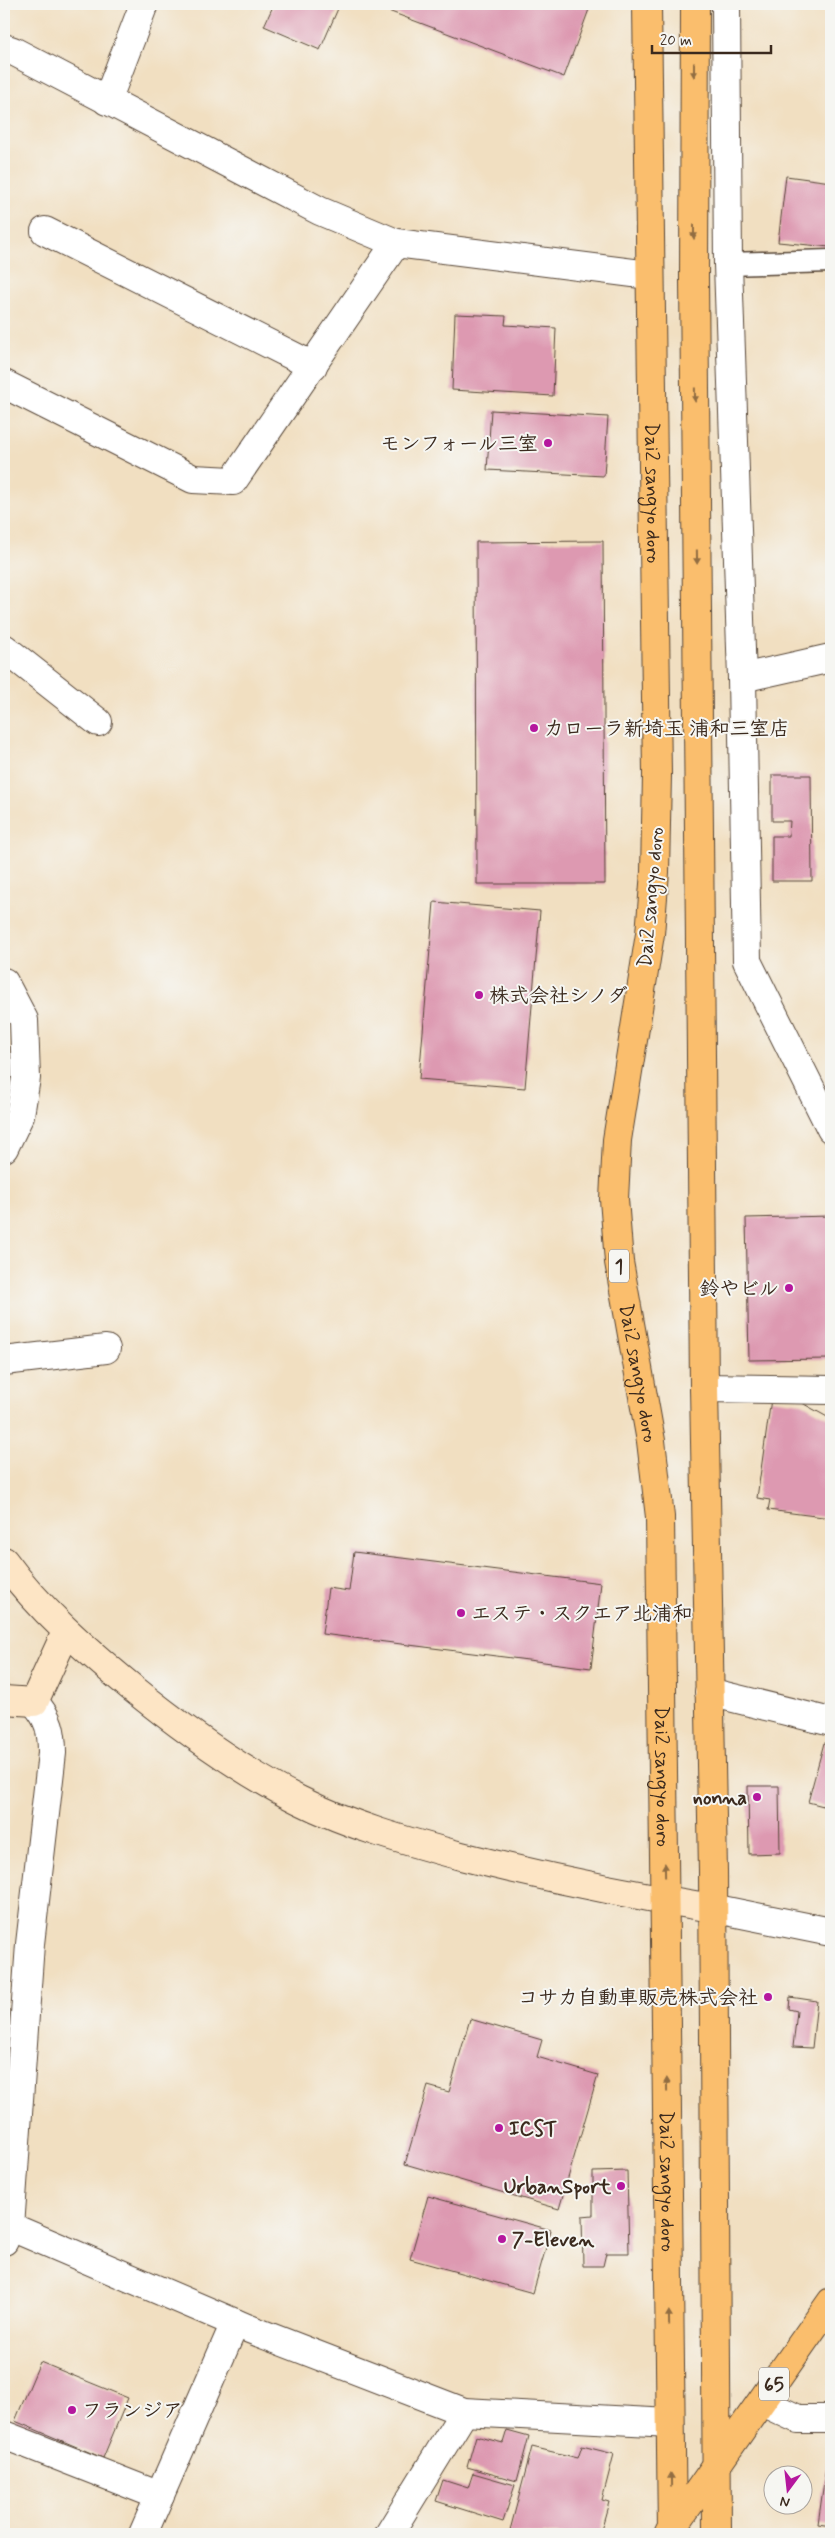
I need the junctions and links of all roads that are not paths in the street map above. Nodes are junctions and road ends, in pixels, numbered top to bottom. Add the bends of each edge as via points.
1 (144, 4) edge
2 (646, 4) edge
3 (695, 4) edge
4 (726, 4) edge
5 (4, 48) edge
6 (106, 101) junction
7 (45, 231) dead end
8 (396, 243) junction
9 (831, 261) edge
10 (728, 264) junction
11 (649, 276) junction
12 (314, 366) junction
13 (4, 384) edge
14 (4, 648) edge
15 (831, 658) edge
16 (742, 678) junction
17 (98, 722) dead end
18 (4, 982) edge
19 (831, 1129) edge
20 (4, 1148) edge
21 (106, 1349) dead end
22 (4, 1361) edge
23 (704, 1388) junction
24 (831, 1390) edge
25 (4, 1561) edge
26 (66, 1632) junction
27 (709, 1692) junction
28 (4, 1700) edge
29 (34, 1702) junction
30 (831, 1722) edge
31 (665, 1900) junction
32 (712, 1908) junction
33 (831, 1932) edge
34 (6, 2231) edge
35 (831, 2302) edge
36 (235, 2323) junction
37 (762, 2402) junction
38 (464, 2412) junction
39 (831, 2419) edge
40 (670, 2424) junction
41 (4, 2435) edge
42 (716, 2466) junction
43 (160, 2496) junction
44 (670, 2532) edge
45 (143, 2534) edge
46 (389, 2534) edge
47 (717, 2534) edge

1 - 6 street
2 - 11 main road, Dai2 sangyo doro / 1
3 -> 23 main road via 694,278
4 - 10 street
5 - 6 street
6 - 8 street via 320,211
7 - 12 street
8 - 11 street
8 - 12 street
9 - 10 lane
10 - 16 street
31 -> 11 main road, Dai2 sangyo doro / 1 via 660,1517 651,1441 619,1262 614,1198 617,1140 650,934 655,872 658,775
12 - 13 street via 234,481 193,479
14 - 17 street
15 - 16 street
16 - 19 street via 747,962
18 - 20 street via 24,1020 26,1078 20,1115
21 - 22 street
23 - 24 street
23 - 27 main road
25 - 26 street
26 - 29 street
26 - 31 street via 165,1715 205,1744 256,1776 357,1826 528,1873
27 - 30 street
27 - 32 main road
28 - 29 street
29 - 34 street via 45,1713 50,1725 52,1753 30,1944
31 - 32 street
40 -> 31 main road, Dai2 sangyo doro / 1
32 - 33 street
32 - 42 main road
34 - 36 street
35 - 37 main road, 65
36 - 38 street
36 - 43 street
37 - 39 street via 798,2419
37 - 42 main road, 65
38 - 40 street
38 - 46 street
44 -> 40 main road, Dai2 sangyo doro / 1
41 - 43 street
42 - 44 main road, 65
42 - 47 main road
43 - 45 street

